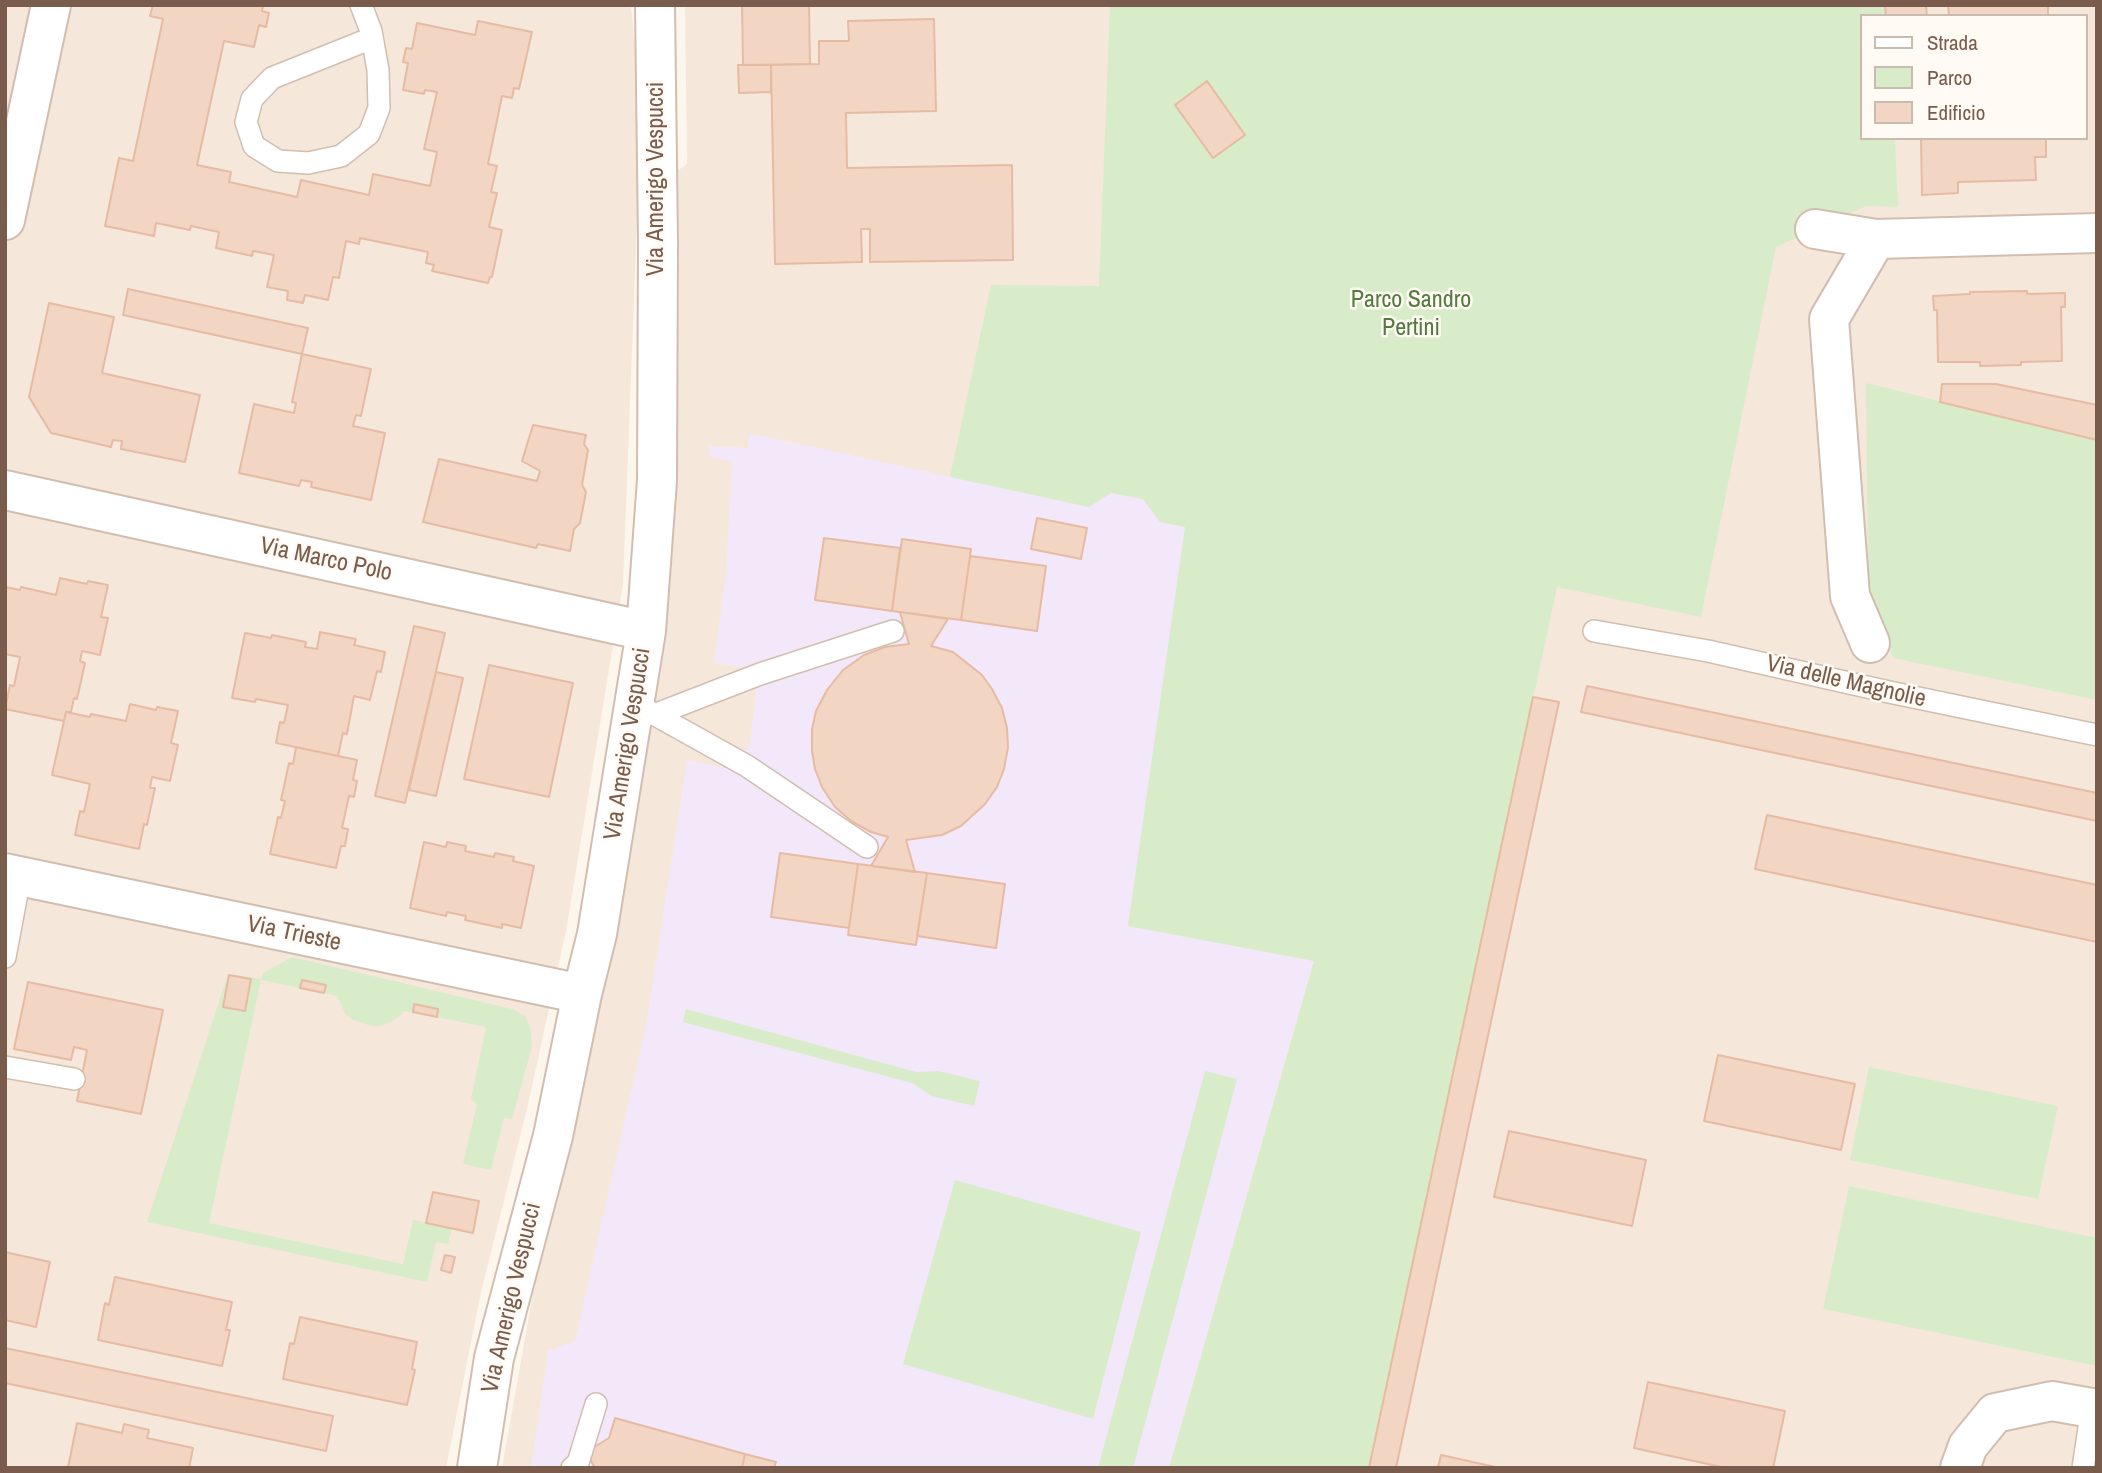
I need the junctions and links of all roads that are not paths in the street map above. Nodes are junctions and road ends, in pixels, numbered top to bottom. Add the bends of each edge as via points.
1 (51, 5) edge
2 (361, 5) edge
3 (655, 5) edge
4 (372, 38) junction
5 (5, 220) edge
6 (1815, 229) dead end
7 (2097, 233) edge
8 (1885, 238) junction
9 (5, 490) edge
10 (646, 631) junction
11 (893, 631) dead end
12 (1594, 631) dead end
13 (1870, 643) dead end
14 (644, 709) junction
15 (2097, 735) edge
16 (867, 847) dead end
17 (13, 875) edge
18 (5, 957) edge
19 (582, 994) junction
20 (5, 1067) edge
21 (74, 1079) dead end
22 (596, 1404) dead end
23 (2094, 1408) edge
24 (477, 1468) edge
25 (572, 1468) edge
26 (1960, 1468) edge
27 (2083, 1468) edge

1 - 5 street
2 - 4 lane
3 - 10 street, Via Amerigo Vespucci via 657,480
4 - 4 lane via 379,108 369,134 341,156 308,163 278,161 254,146 246,122 252,99 272,78
6 - 8 street
7 - 8 street
8 - 13 street via 1829,319 1850,596
9 - 10 street, Via Marco Polo
10 - 14 street, Via Amerigo Vespucci
11 - 14 lane
12 - 15 lane, Via delle Magnolie
14 - 16 lane via 747,766
14 - 19 street, Via Amerigo Vespucci
17 - 18 lane
17 - 19 street, Via Trieste
19 - 24 street, Via Amerigo Vespucci via 553,1136 494,1358
20 - 21 lane
22 - 25 lane via 578,1463
23 - 26 street via 2052,1401 1994,1413 1968,1446
23 - 27 lane

